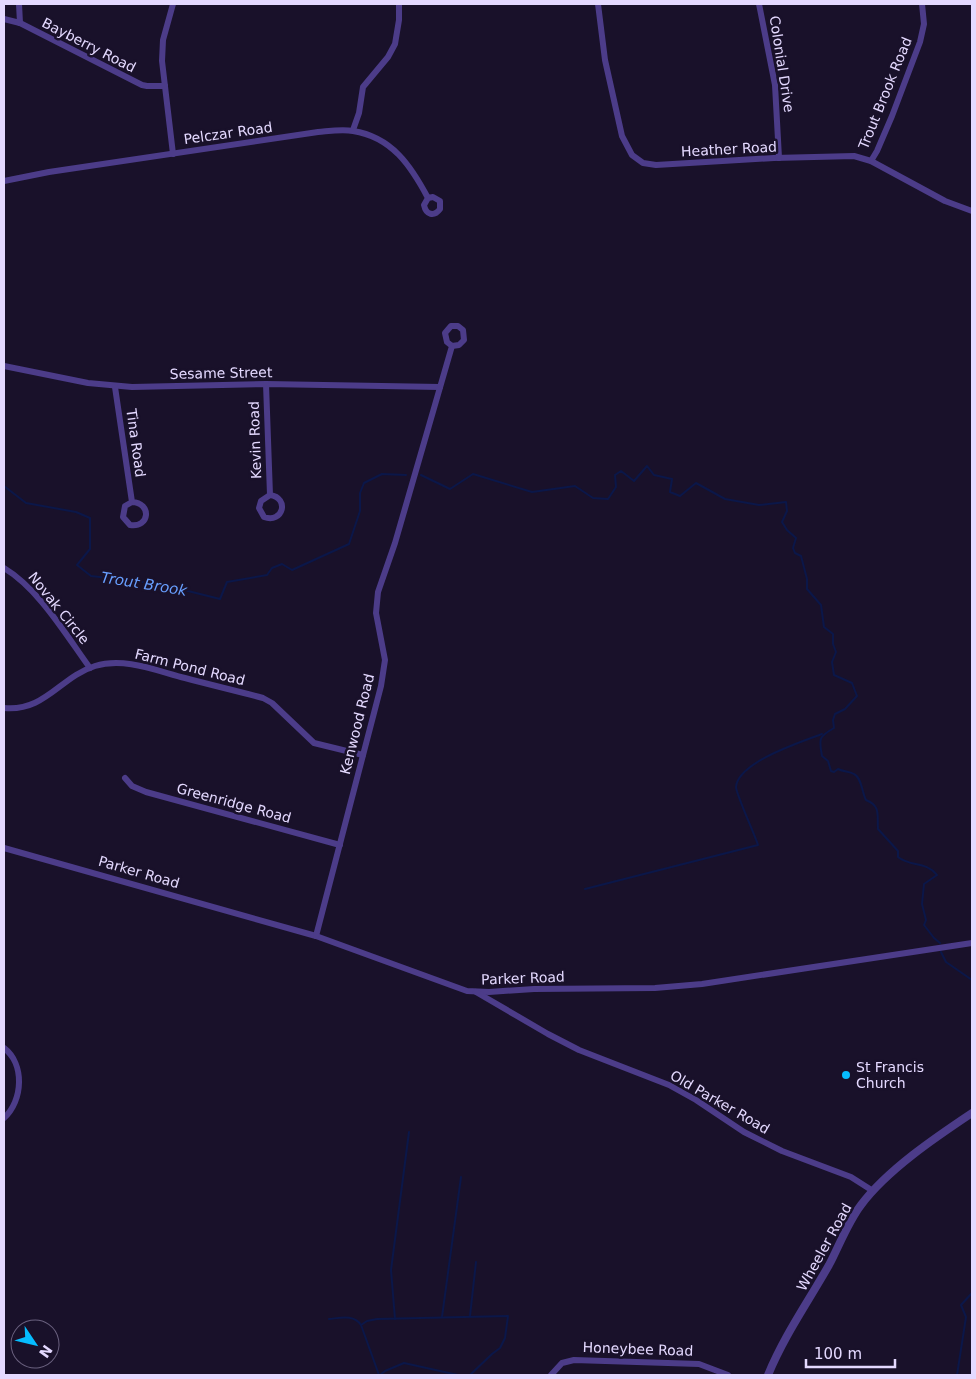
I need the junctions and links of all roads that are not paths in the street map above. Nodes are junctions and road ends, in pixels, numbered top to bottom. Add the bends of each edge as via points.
1 (19, 4) edge
2 (174, 4) edge
3 (399, 4) edge
4 (598, 4) edge
5 (759, 4) edge
6 (922, 4) edge
7 (4, 19) edge
8 (20, 23) junction
9 (165, 86) junction
10 (353, 130) junction
11 (173, 154) junction
12 (779, 158) junction
13 (871, 161) junction
14 (4, 181) edge
15 (428, 198) dead end
16 (972, 211) edge
17 (452, 346) dead end
18 (4, 366) edge
19 (266, 384) junction
20 (115, 387) junction
21 (440, 387) junction
22 (270, 495) dead end
23 (132, 502) dead end
24 (4, 568) edge
25 (90, 668) junction
26 (4, 708) edge
27 (363, 755) junction
28 (125, 778) dead end
29 (340, 845) junction
30 (4, 848) edge
31 (316, 936) junction
32 (972, 943) edge
33 (475, 991) junction
34 (4, 1048) edge
35 (972, 1112) edge
36 (4, 1118) edge
37 (873, 1191) junction
38 (551, 1375) edge
39 (728, 1375) edge
40 (768, 1375) edge

1 - 8 street
2 - 9 street via 163,40
3 - 10 street via 396,44 363,87
4 - 12 street, Heather Road via 606,68 622,136 632,155 643,163 656,165
5 - 12 street, Colonial Drive via 775,85
6 - 13 street, Trout Brook Road via 924,24 920,42 878,151
7 - 8 street, Bayberry Road
8 - 9 street, Bayberry Road via 142,85
9 - 11 street
10 - 11 street, Pelczar Road via 318,132
10 - 15 street, Pelczar Road via 396,151 410,166
11 - 14 street, Pelczar Road
12 - 13 street, Heather Road via 854,156
13 - 16 street, Heather Road via 946,201
17 - 21 street, Kenwood Road
18 - 20 street, Sesame Street
19 - 20 street, Sesame Street
19 - 21 street, Sesame Street
19 - 22 street, Kevin Road
20 - 23 street, Tina Road
21 - 27 street, Kenwood Road via 378,592 376,613 385,660
24 - 25 street, Novak Circle via 31,590
25 - 26 street, Farm Pond Road via 70,678 38,702
25 - 27 street, Farm Pond Road via 128,664 263,698 314,743
27 - 29 street, Kenwood Road
28 - 29 street, Greenridge Road via 132,786 146,792
29 - 31 street, Kenwood Road
30 - 31 street, Parker Road
31 - 33 street, Parker Road
32 - 33 street, Parker Road via 702,984 655,988
33 - 37 street, Old Parker Road via 571,1046 669,1085 782,1152 851,1177
34 - 36 street via 13,1058 19,1074 15,1101
35 - 37 street, Wheeler Road via 921,1148
37 - 40 street, Wheeler Road via 860,1206 782,1344
38 - 39 street, Honeybee Road via 562,1363 574,1360 699,1364

